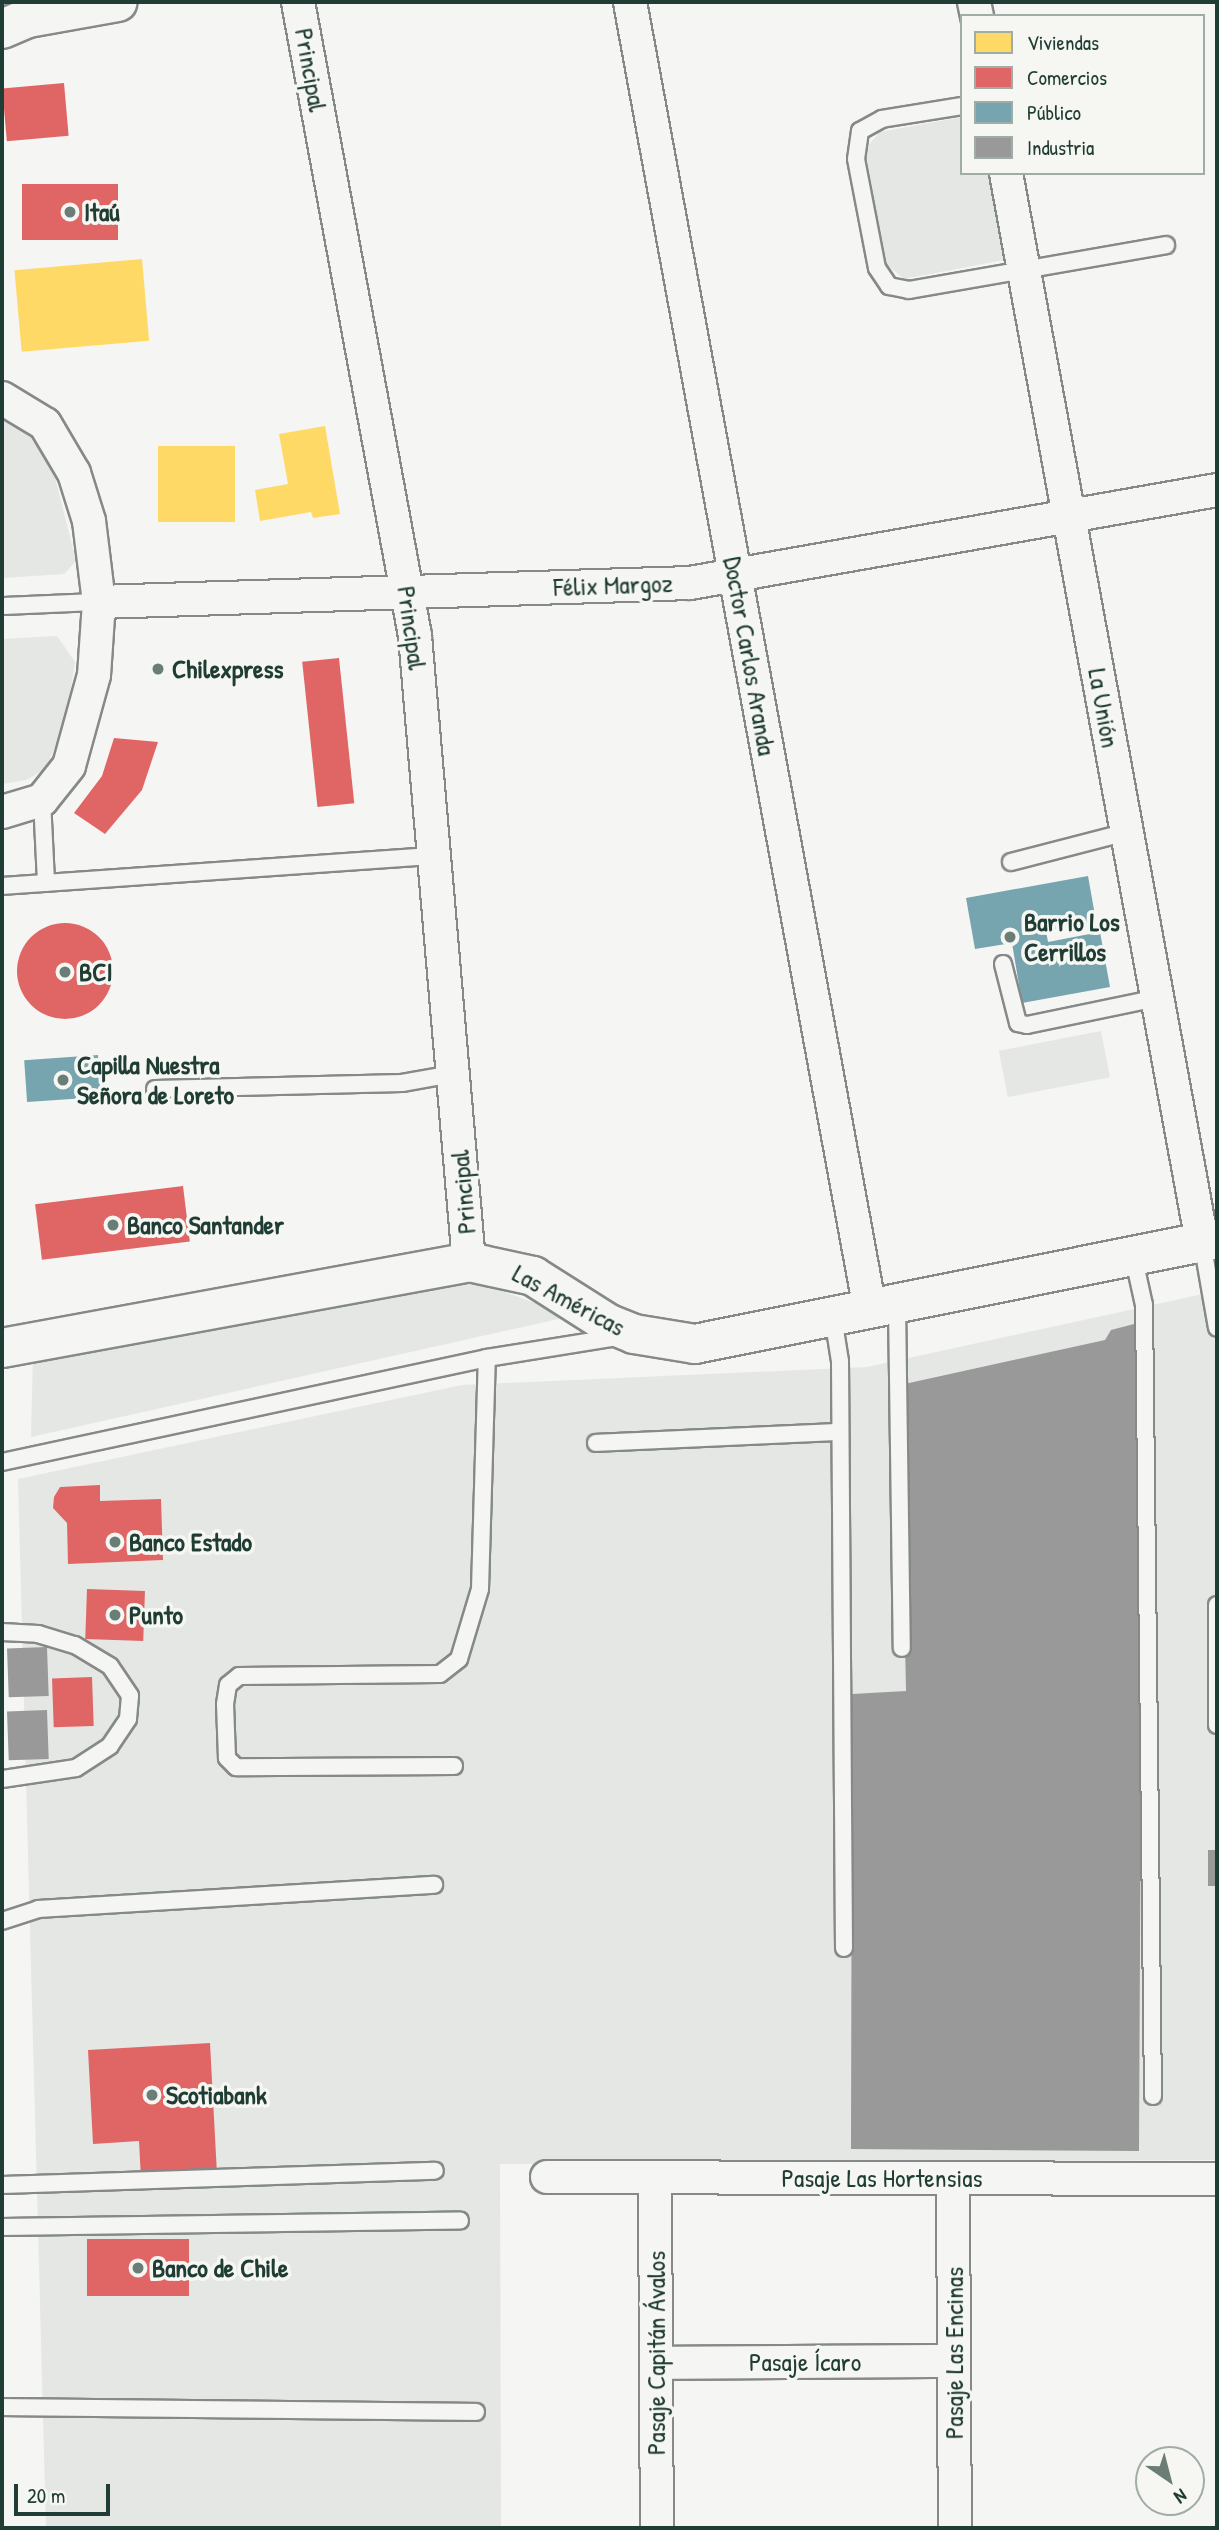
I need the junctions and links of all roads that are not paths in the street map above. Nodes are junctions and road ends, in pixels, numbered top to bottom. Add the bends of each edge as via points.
1 (298, 2) edge
2 (630, 2) edge
3 (103, 3) edge
4 (10, 21) edge
5 (960, 106) edge
6 (1006, 175) edge
7 (1166, 245) dead end
8 (1023, 268) junction
9 (2, 398) edge
10 (1217, 490) edge
11 (1069, 517) junction
12 (736, 578) junction
13 (408, 592) junction
14 (99, 602) junction
15 (2, 606) edge
16 (41, 800) junction
17 (2, 812) edge
18 (1127, 832) junction
19 (435, 856) junction
20 (1011, 862) dead end
21 (46, 883) junction
22 (2, 886) edge
23 (1003, 964) dead end
24 (1157, 999) junction
25 (453, 1074) junction
26 (155, 1089) dead end
27 (1210, 1241) edge
28 (1133, 1255) junction
29 (469, 1262) junction
30 (884, 1308) junction
31 (833, 1317) junction
32 (1217, 1328) edge
33 (634, 1334) junction
34 (2, 1348) edge
35 (487, 1358) junction
36 (841, 1432) junction
37 (596, 1443) dead end
38 (2, 1462) edge
39 (1217, 1605) edge
40 (2, 1632) edge
41 (902, 1648) dead end
42 (1217, 1725) edge
43 (454, 1766) dead end
44 (2, 1779) edge
45 (434, 1885) dead end
46 (2, 1921) edge
47 (844, 1948) dead end
48 (1153, 2096) dead end
49 (435, 2171) dead end
50 (547, 2177) dead end
51 (655, 2177) junction
52 (953, 2178) junction
53 (1217, 2179) edge
54 (2, 2185) edge
55 (460, 2221) dead end
56 (2, 2227) edge
57 (954, 2361) junction
58 (656, 2363) junction
59 (2, 2407) edge
60 (476, 2412) dead end
61 (657, 2528) edge
62 (956, 2528) edge

1 - 13 street, Principal
2 - 12 street, Doctor Carlos Aranda
3 - 4 street
5 - 8 lane via 882,119 860,131 856,159 877,268 889,286 909,290
6 - 8 street, La Unión
7 - 8 lane
8 - 11 street, La Unión
9 - 14 street via 45,424 74,473 89,521
10 - 11 street, Félix Margoz
11 - 12 street, Félix Margoz
11 - 18 street, La Unión
12 - 13 street, Félix Margoz
12 - 30 street, Doctor Carlos Aranda
13 - 14 street, Félix Margoz
13 - 19 street, Principal
14 - 15 lane, Félix Margoz
14 - 16 street via 98,648 83,725 69,766
16 - 17 street
16 - 21 lane
18 - 20 lane
18 - 24 street, La Unión
19 - 21 lane
19 - 25 street, Principal
21 - 22 lane
23 - 24 lane via 1018,1023 1027,1025
24 - 27 street, La Unión
25 - 26 lane via 402,1083
25 - 29 street, Principal
27 - 28 street, Las Américas
27 - 32 lane
28 - 30 street, Las Américas
28 - 48 lane via 1144,1305
29 - 33 street, Las Américas via 492,1263 533,1276 607,1323
29 - 34 street, Las Américas
30 - 31 street, Las Américas
30 - 41 lane
31 - 33 street, Las Américas via 695,1344
31 - 36 lane via 840,1361
33 - 35 lane
35 - 38 lane
35 - 43 lane via 480,1589 459,1660 440,1674 239,1676 228,1685 225,1704 227,1758 236,1767
36 - 37 lane
36 - 47 lane
39 - 42 lane
40 - 44 lane via 38,1634 75,1645 110,1666 130,1696 128,1719 110,1746 76,1768
45 - 46 lane via 37,1909
49 - 54 lane
50 - 51 street, Pasaje Las Hortensias
51 - 52 street, Pasaje Las Hortensias
51 - 58 street, Pasaje Capitán Ávalos
52 - 53 street, Pasaje Las Hortensias
52 - 57 street, Pasaje Las Encinas
55 - 56 lane
57 - 58 street, Pasaje Ícaro
57 - 62 street, Pasaje Las Encinas
58 - 61 street, Pasaje Capitán Ávalos
59 - 60 lane

